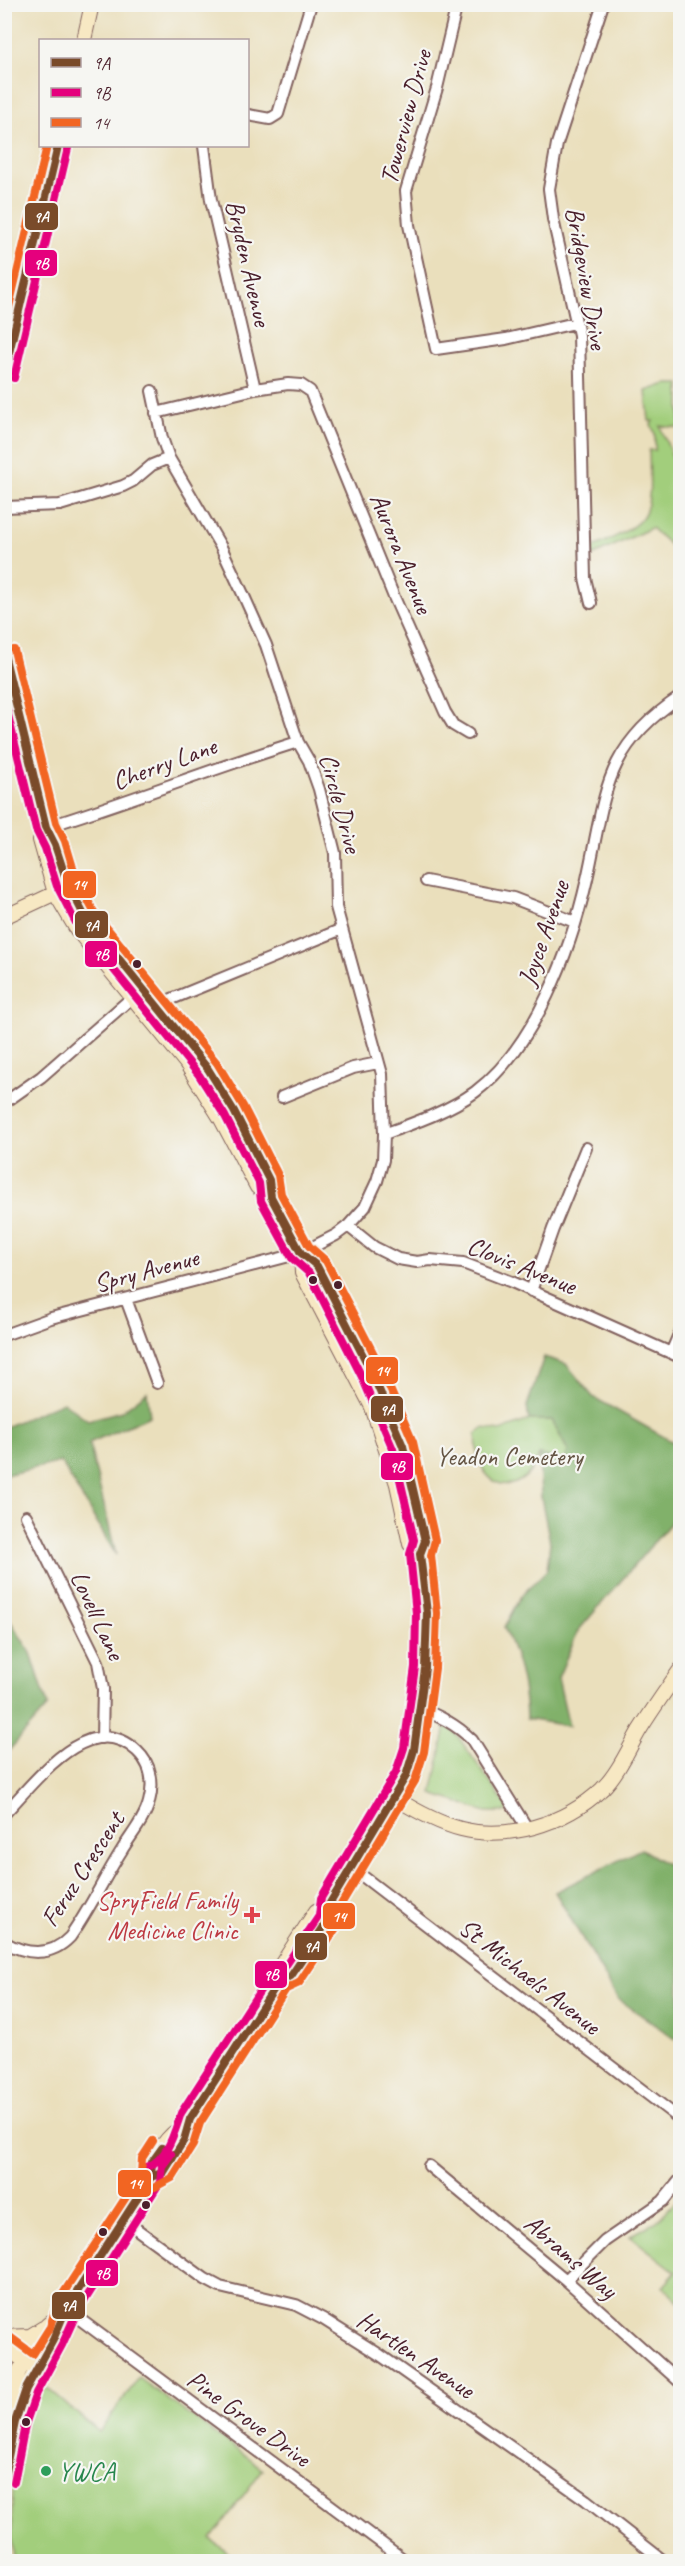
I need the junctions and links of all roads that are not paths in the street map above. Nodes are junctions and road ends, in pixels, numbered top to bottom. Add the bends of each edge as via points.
1 (92, 4) edge
2 (311, 4) edge
3 (458, 4) edge
4 (603, 4) edge
5 (84, 39) edge
6 (249, 115) edge
7 (58, 147) edge
8 (204, 147) edge
9 (575, 323) junction
10 (8, 343) edge
11 (4, 376) edge
12 (255, 389) junction
13 (152, 391) dead end
14 (156, 413) junction
15 (169, 458) junction
16 (4, 507) edge
17 (591, 603) dead end
18 (4, 652) edge
19 (681, 697) edge
20 (468, 734) dead end
21 (24, 740) junction
22 (298, 742) junction
23 (4, 743) edge
24 (46, 827) junction
25 (426, 881) dead end
26 (69, 886) junction
27 (55, 893) junction
28 (4, 916) edge
29 (574, 922) junction
30 (342, 929) junction
31 (143, 988) junction
32 (132, 998) junction
33 (158, 1005) junction
34 (378, 1064) junction
35 (282, 1097) dead end
36 (4, 1103) edge
37 (384, 1134) junction
38 (586, 1148) dead end
39 (271, 1197) junction
40 (348, 1226) junction
41 (301, 1253) junction
42 (531, 1291) junction
43 (126, 1299) junction
44 (681, 1332) edge
45 (4, 1335) edge
46 (676, 1355) edge
47 (157, 1383) dead end
48 (26, 1516) dead end
49 (681, 1670) edge
50 (419, 1708) junction
51 (102, 1738) junction
52 (395, 1798) junction
53 (4, 1814) edge
54 (527, 1828) junction
55 (352, 1868) junction
56 (4, 1942) edge
57 (681, 2119) edge
58 (429, 2166) dead end
59 (681, 2180) edge
60 (124, 2220) junction
61 (566, 2280) junction
62 (66, 2309) junction
63 (47, 2325) junction
64 (4, 2337) edge
65 (4, 2346) edge
66 (4, 2360) edge
67 (30, 2365) junction
68 (681, 2382) edge
69 (10, 2391) junction
70 (4, 2409) edge
71 (4, 2480) edge
72 (407, 2562) edge
73 (665, 2562) edge

1 - 5 main road
2 - 6 street via 280,110 276,117 267,119
3 - 9 street, Towerview Drive via 406,191 409,225 435,349 506,339
4 - 9 street, Bridgeview Drive via 557,144 549,189
7 - 10 main road
8 - 12 street, Bryden Avenue via 211,200
9 - 17 street, Bridgeview Drive via 579,335 585,578
10 - 11 main road
12 - 14 street
12 - 20 street, Aurora Avenue via 301,385 315,399 445,712 453,725
13 - 14 street, Circle Drive
14 - 15 street, Circle Drive
15 - 16 street via 123,486 60,505
15 - 22 street, Circle Drive via 221,547 243,594 266,645
18 - 21 main road
19 - 29 street, Joyce Avenue via 643,725 613,768
21 - 23 street
21 - 24 main road
22 - 24 street, Cherry Lane
22 - 30 street, Circle Drive via 319,789 335,854 336,907
24 - 26 main road via 54,837
24 - 27 main road via 40,840
25 - 29 street via 513,898
26 - 27 main road
26 - 31 main road via 89,923
27 - 28 main road
27 - 32 main road via 77,930
29 - 37 street, Joyce Avenue via 547,995 503,1066 481,1088 456,1104
30 - 33 street
30 - 34 street, Circle Drive
31 - 32 street
31 - 33 main road
32 - 36 street via 41,1077
32 - 39 main road via 186,1063 257,1187
33 - 39 main road via 218,1085 269,1180
34 - 35 street via 352,1068
34 - 37 street, Circle Drive via 382,1074
37 - 40 street, Circle Drive via 377,1180 365,1207
38 - 42 street
39 - 41 main road
40 - 41 street, Circle Drive
40 - 42 street, Clovis Avenue via 374,1247 398,1259 463,1263
41 - 43 street, Spry Avenue
41 - 50 main road via 302,1273 372,1407 397,1484 410,1544 420,1554 427,1613
42 - 46 street, Clovis Avenue
43 - 45 street, Spry Avenue via 51,1318
43 - 47 street
44 - 46 street
48 - 51 street, Lovell Lane via 98,1662 104,1689
49 - 54 main road via 602,1789 565,1815
50 - 52 main road via 414,1750
50 - 54 street via 443,1718 472,1740
51 - 53 street via 72,1747
51 - 56 street, Feruz Crescent via 127,1743 143,1757 152,1782 146,1812 66,1941 51,1950 34,1953
52 - 54 main road via 463,1830 491,1834
52 - 55 main road
55 - 57 street, St Michaels Avenue
55 - 60 main road via 330,1903 329,1919 291,1976 279,1981 187,2123 172,2132 152,2162 151,2177
58 - 61 street, Abrams Way
59 - 61 street via 663,2201 605,2241
60 - 62 main road
60 - 73 street, Hartlen Avenue via 205,2279 296,2304 380,2355 586,2500
61 - 68 street, Abrams Way
62 - 63 main road
62 - 67 main road via 60,2331
62 - 72 street, Pine Grove Drive
63 - 64 main road via 30,2336
63 - 67 main road
65 - 67 main road
66 - 69 main road
67 - 69 main road
67 - 71 main road
69 - 70 main road

